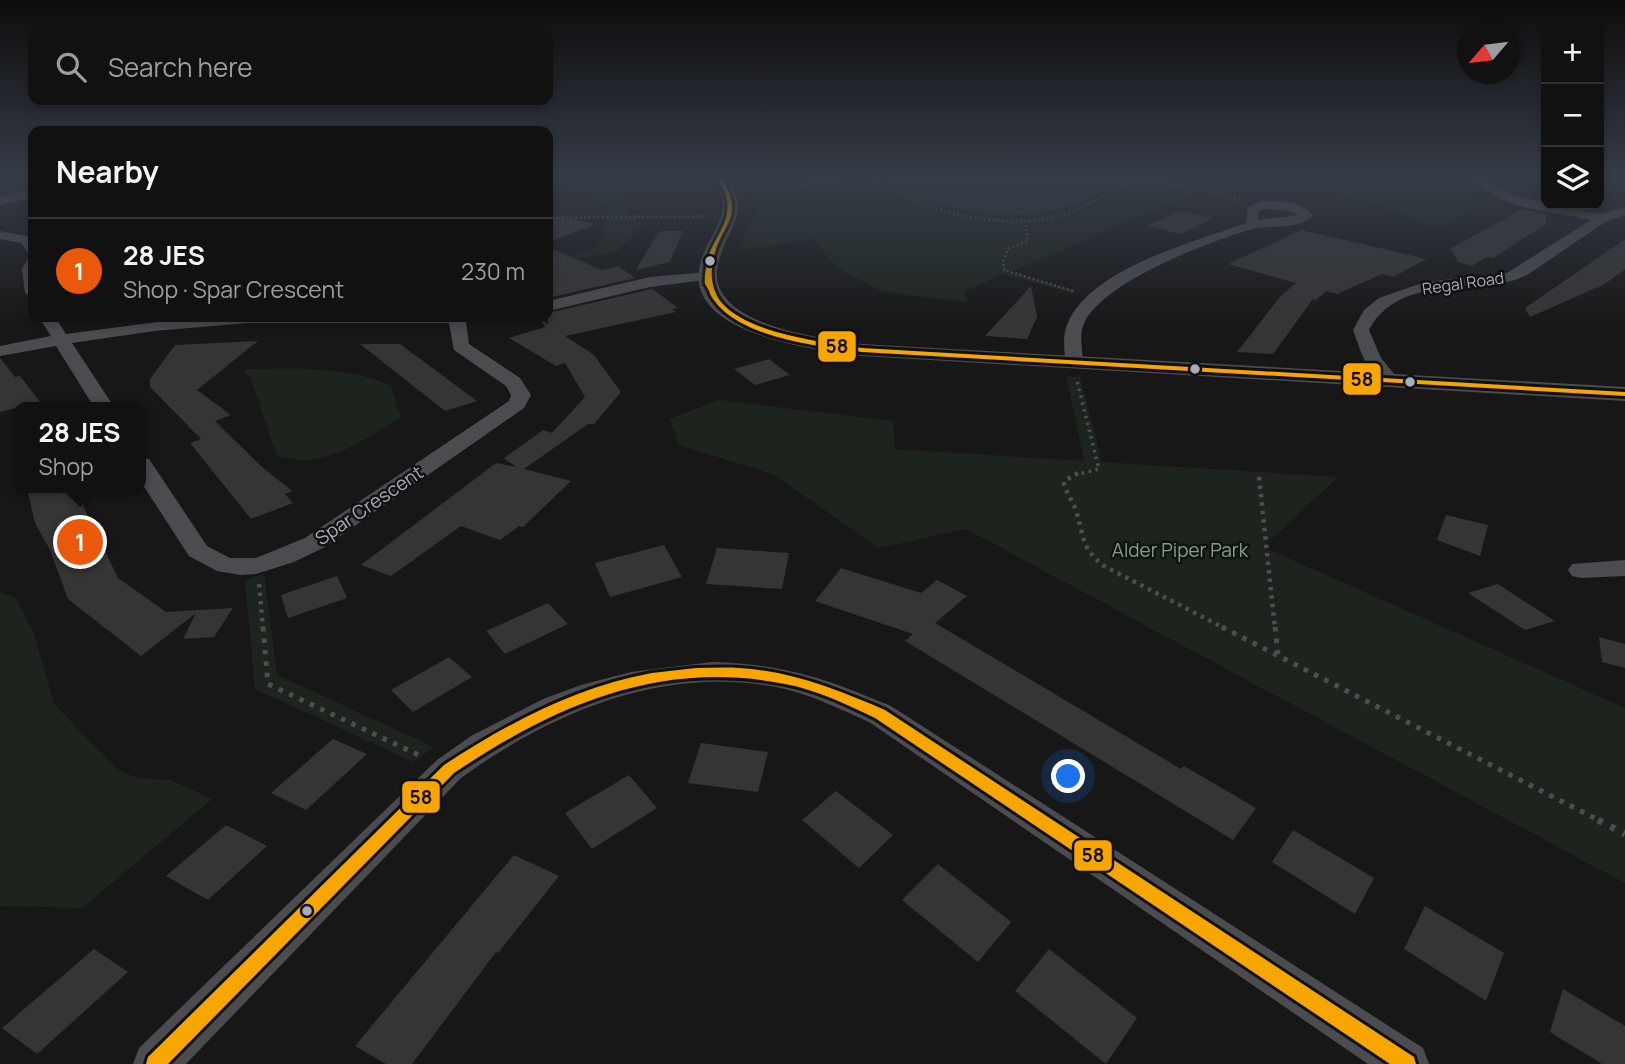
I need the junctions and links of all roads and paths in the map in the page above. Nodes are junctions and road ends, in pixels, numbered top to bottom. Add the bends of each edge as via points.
1 (726, 227) edge
2 (1026, 227) edge
3 (1248, 227) edge
4 (1589, 227) edge
5 (0, 235) edge
6 (28, 242) edge
7 (707, 276) junction
8 (1094, 297) junction
9 (553, 305) edge
10 (50, 322) edge
11 (188, 322) edge
12 (463, 322) edge
13 (61, 340) junction
14 (0, 351) edge
15 (1074, 363) junction
16 (1391, 381) junction
17 (1625, 394) edge
18 (101, 402) edge
19 (146, 472) edge
20 (1259, 477) dead end
21 (257, 566) junction
22 (1625, 568) edge
23 (1581, 570) dead end
24 (1278, 654) junction
25 (449, 769) junction
26 (1625, 834) edge
27 (1400, 1062) edge
28 (155, 1064) edge

1 - 7 street
2 - 8 path via 1028,241 1008,249 1004,270
3 - 8 street via 1138,270
4 - 16 street, Regal Road via 1510,277 1425,288 1381,302 1367,314 1361,330 1373,360
5 - 6 street
7 - 9 street via 650,282
7 - 15 street via 713,296 727,311 803,341 862,350
8 - 15 street via 1074,328
10 - 13 street
11 - 13 street
12 - 21 street, Spar Crescent via 460,346 513,382 521,395 517,404 314,543
13 - 14 street
13 - 18 street
15 - 16 street
15 - 24 path via 1099,469 1070,476 1064,488 1074,503 1079,536 1090,556
16 - 17 street
19 - 21 street, Spar Crescent via 198,551 225,566
20 - 24 path
21 - 25 path via 268,684
22 - 23 street
24 - 26 path
25 - 27 street via 485,741 532,716 588,694 652,677 754,674 827,691 880,714
25 - 28 street

